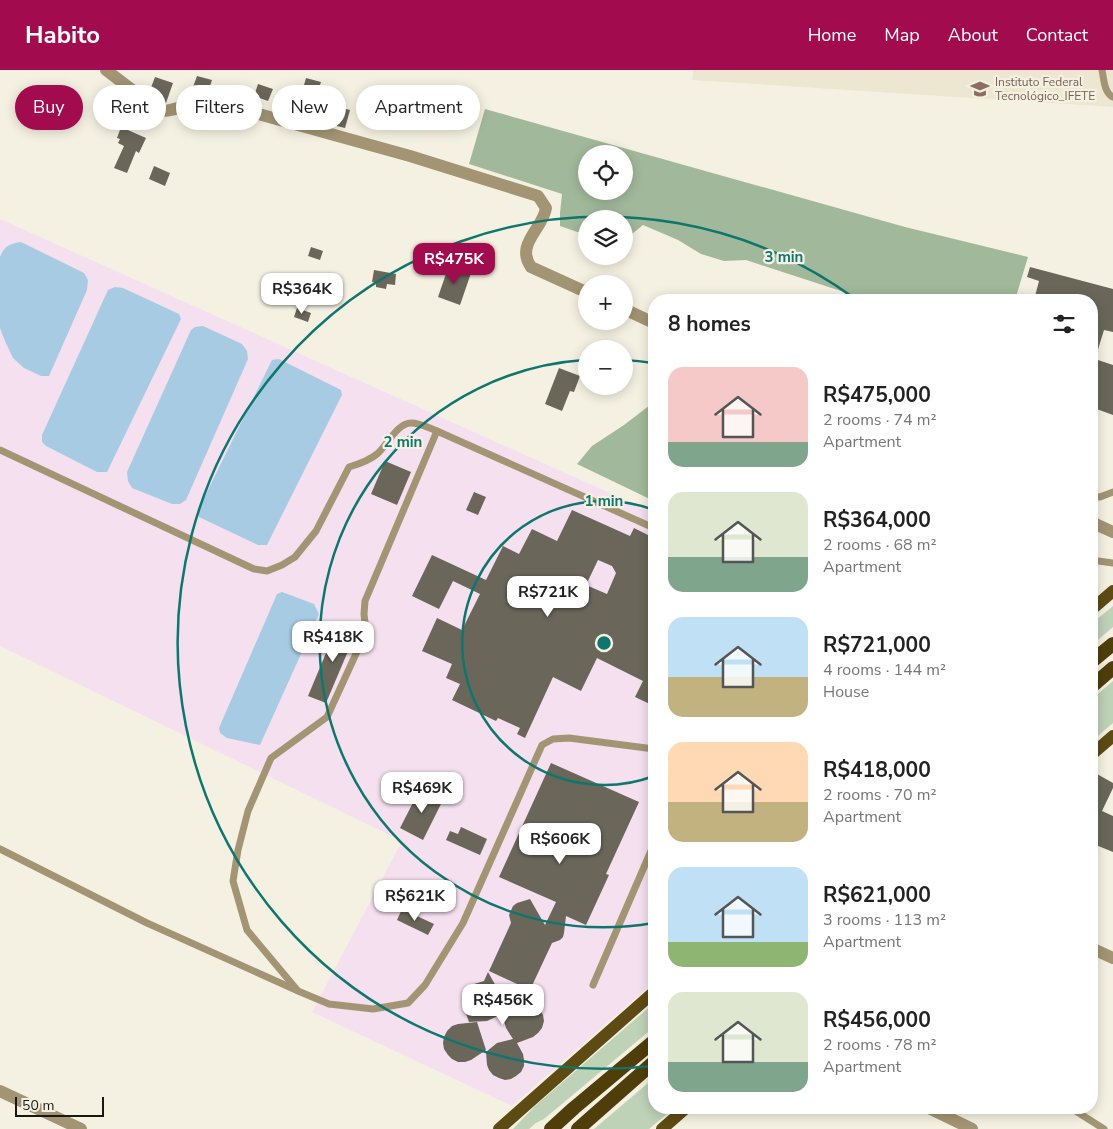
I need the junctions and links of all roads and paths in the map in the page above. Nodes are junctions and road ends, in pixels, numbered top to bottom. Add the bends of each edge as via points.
1 (106, 70) edge
2 (1102, 70) edge
3 (1113, 97) edge
4 (578, 288) edge
5 (633, 314) edge
6 (648, 320) edge
7 (437, 431) junction
8 (0, 450) edge
9 (1113, 492) edge
10 (1098, 497) edge
11 (648, 525) edge
12 (1098, 525) edge
13 (1113, 532) edge
14 (1098, 561) edge
15 (1113, 563) edge
16 (1113, 591) edge
17 (1098, 604) edge
18 (1113, 644) edge
19 (1098, 656) edge
20 (1113, 668) edge
21 (1098, 681) edge
22 (1112, 738) edge
23 (648, 748) edge
24 (1098, 749) edge
25 (0, 849) edge
26 (648, 858) edge
27 (1098, 951) edge
28 (1113, 958) edge
29 (593, 985) dead end
30 (298, 991) junction
31 (648, 997) edge
32 (648, 1046) edge
33 (648, 1067) edge
34 (0, 1091) edge
35 (679, 1114) edge
36 (941, 1114) edge
37 (1080, 1114) edge
38 (81, 1129) edge
39 (498, 1129) edge
40 (551, 1129) edge
41 (578, 1129) edge
42 (662, 1129) edge
43 (972, 1129) edge
44 (1104, 1129) edge

1 - 4 street via 160,111 170,111 204,99 410,156 538,196 546,208 545,215 527,243 527,262 530,267
2 - 3 lane via 1107,92
5 - 6 street
7 - 8 lane via 410,423 400,427 377,454 349,467 316,531 295,557 267,571 254,569
7 - 11 lane
7 - 30 lane via 365,601 366,632 326,716 271,758 248,811 238,850 233,881 247,930
9 - 10 lane
12 - 13 street
14 - 15 lane
16 - 17 main road
18 - 19 highway
20 - 21 highway
22 - 24 main road
23 - 30 lane via 569,738 553,739 542,745 463,922 425,985 408,1003 373,1009 329,1004
25 - 30 lane via 147,923
26 - 29 lane
27 - 28 street
31 - 39 main road
32 - 40 highway
33 - 41 highway
34 - 38 street
35 - 42 main road
36 - 43 street
37 - 44 lane

